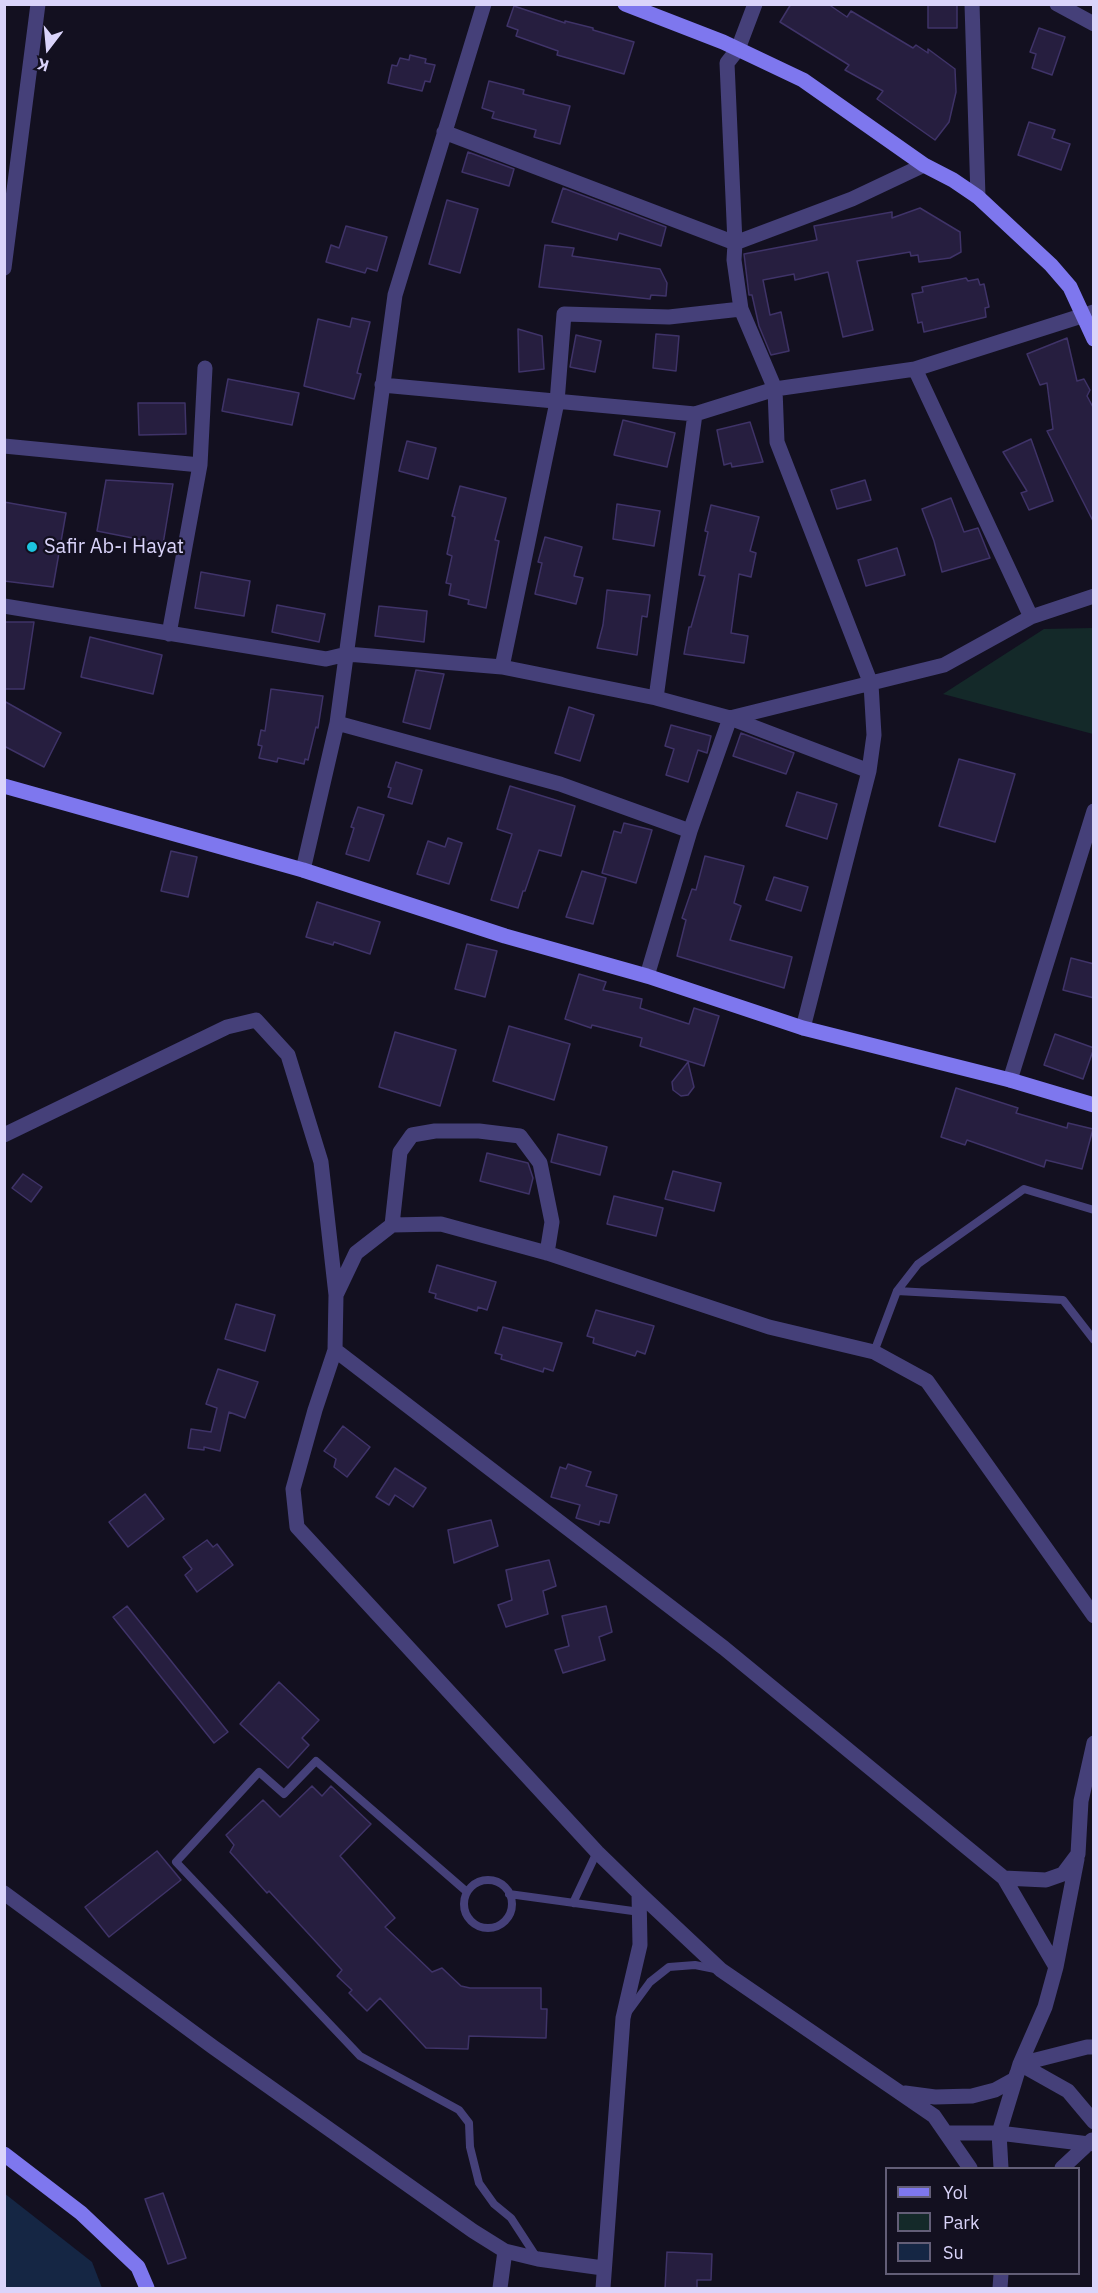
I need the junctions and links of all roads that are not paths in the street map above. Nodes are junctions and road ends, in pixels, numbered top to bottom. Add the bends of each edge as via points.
1 (38, 4) edge
2 (484, 4) edge
3 (625, 4) edge
4 (755, 4) edge
5 (972, 4) edge
6 (1058, 4) edge
7 (1094, 24) edge
8 (738, 49) junction
9 (444, 132) junction
10 (924, 165) junction
11 (978, 197) junction
12 (735, 243) junction
13 (4, 268) edge
14 (741, 309) junction
15 (1089, 314) edge
16 (1094, 339) edge
17 (205, 368) dead end
18 (915, 369) junction
19 (382, 386) junction
20 (775, 389) junction
21 (556, 402) junction
22 (695, 414) junction
23 (4, 446) edge
24 (200, 465) junction
25 (1094, 596) edge
26 (4, 606) edge
27 (1031, 617) junction
28 (169, 634) junction
29 (347, 654) junction
30 (502, 667) junction
31 (871, 684) junction
32 (656, 698) junction
33 (730, 718) junction
34 (337, 723) junction
35 (869, 771) junction
36 (4, 786) edge
37 (1094, 812) edge
38 (690, 831) junction
39 (303, 870) junction
40 (647, 975) junction
41 (803, 1028) junction
42 (1010, 1080) junction
43 (1094, 1105) edge
44 (4, 1136) edge
45 (1094, 1210) edge
46 (392, 1225) junction
47 (547, 1253) junction
48 (897, 1291) junction
49 (336, 1295) junction
50 (1094, 1340) edge
51 (335, 1350) junction
52 (874, 1352) junction
53 (1094, 1616) edge
54 (1094, 1743) edge
55 (597, 1852) junction
56 (1078, 1854) junction
57 (1004, 1878) junction
58 (467, 1892) junction
59 (4, 1893) edge
60 (639, 1893) junction
61 (509, 1894) junction
62 (573, 1903) junction
63 (640, 1912) junction
64 (1056, 1967) junction
65 (721, 1970) junction
66 (624, 2018) junction
67 (1094, 2047) edge
68 (1020, 2064) junction
69 (902, 2092) junction
70 (1094, 2122) edge
71 (946, 2133) junction
72 (999, 2133) junction
73 (1091, 2141) edge
74 (4, 2154) edge
75 (969, 2167) edge
76 (1001, 2167) edge
77 (1064, 2167) edge
78 (505, 2251) junction
79 (538, 2259) junction
80 (603, 2268) junction
81 (147, 2289) edge
82 (500, 2289) edge
83 (603, 2289) edge

1 - 13 street
2 - 9 street
3 - 8 street
4 - 8 street
5 - 11 street
6 - 7 street
8 - 10 street via 803,80
8 - 12 street via 727,63
9 - 12 street
9 - 19 street via 395,295
10 - 11 street
10 - 12 street via 852,199
11 - 15 street via 1051,265
12 - 14 street
14 - 20 street
14 - 21 street via 669,317 564,314
15 - 16 street
15 - 18 street
17 - 24 street
18 - 20 street
18 - 27 street
19 - 21 street
19 - 29 street
20 - 22 street
20 - 31 street via 777,442
21 - 22 street
21 - 30 street
22 - 32 street
23 - 24 street
24 - 28 street
25 - 27 street
26 - 28 street
27 - 31 street via 944,665
28 - 29 street via 326,659
29 - 30 street
29 - 34 street
30 - 32 street
31 - 33 street
31 - 35 street via 874,735
32 - 33 street
33 - 35 street
33 - 38 street
34 - 38 street via 560,784
34 - 39 street
35 - 41 street
36 - 39 street
37 - 42 street
38 - 40 street
39 - 40 street via 505,936
40 - 41 street
41 - 42 street
42 - 43 street
44 - 49 street via 227,1027 256,1020 288,1055 321,1162
45 - 48 lane via 1024,1189 918,1264
46 - 47 street via 441,1224
46 - 47 street via 400,1152 412,1136 435,1131 479,1131 520,1136 540,1163 552,1222
46 - 49 street via 356,1253
47 - 52 street via 769,1327
48 - 50 lane via 1062,1300
48 - 52 lane
49 - 51 street
51 - 55 street via 293,1489 297,1527
51 - 57 street via 724,1648
52 - 53 street via 927,1381
54 - 56 street via 1081,1801
55 - 60 street
55 - 62 lane
56 - 57 street via 1063,1874 1046,1880
56 - 64 street
57 - 64 street
58 - 61 lane via 472,1885 489,1880
58 - 61 lane via 465,1913 472,1922 492,1928 509,1915
58 - 79 lane via 316,1761 284,1794 259,1772 176,1862 360,2056 459,2110 469,2123 479,2183 494,2204 511,2218
59 - 78 street via 213,2047
60 - 63 street
60 - 65 street
61 - 62 lane
62 - 63 lane
63 - 66 street via 640,1945
64 - 68 street via 1045,2007
65 - 66 lane via 695,1965 669,1967 650,1982
65 - 69 street
66 - 80 street
67 - 68 street
68 - 69 street via 1015,2079 972,2096 935,2097
68 - 70 street via 1068,2091
68 - 72 street
69 - 71 street via 934,2116
71 - 72 street
71 - 75 street
72 - 73 street
72 - 76 street
73 - 77 street
74 - 81 street via 81,2213 138,2267
78 - 79 street
78 - 82 street
79 - 80 street
80 - 83 street

